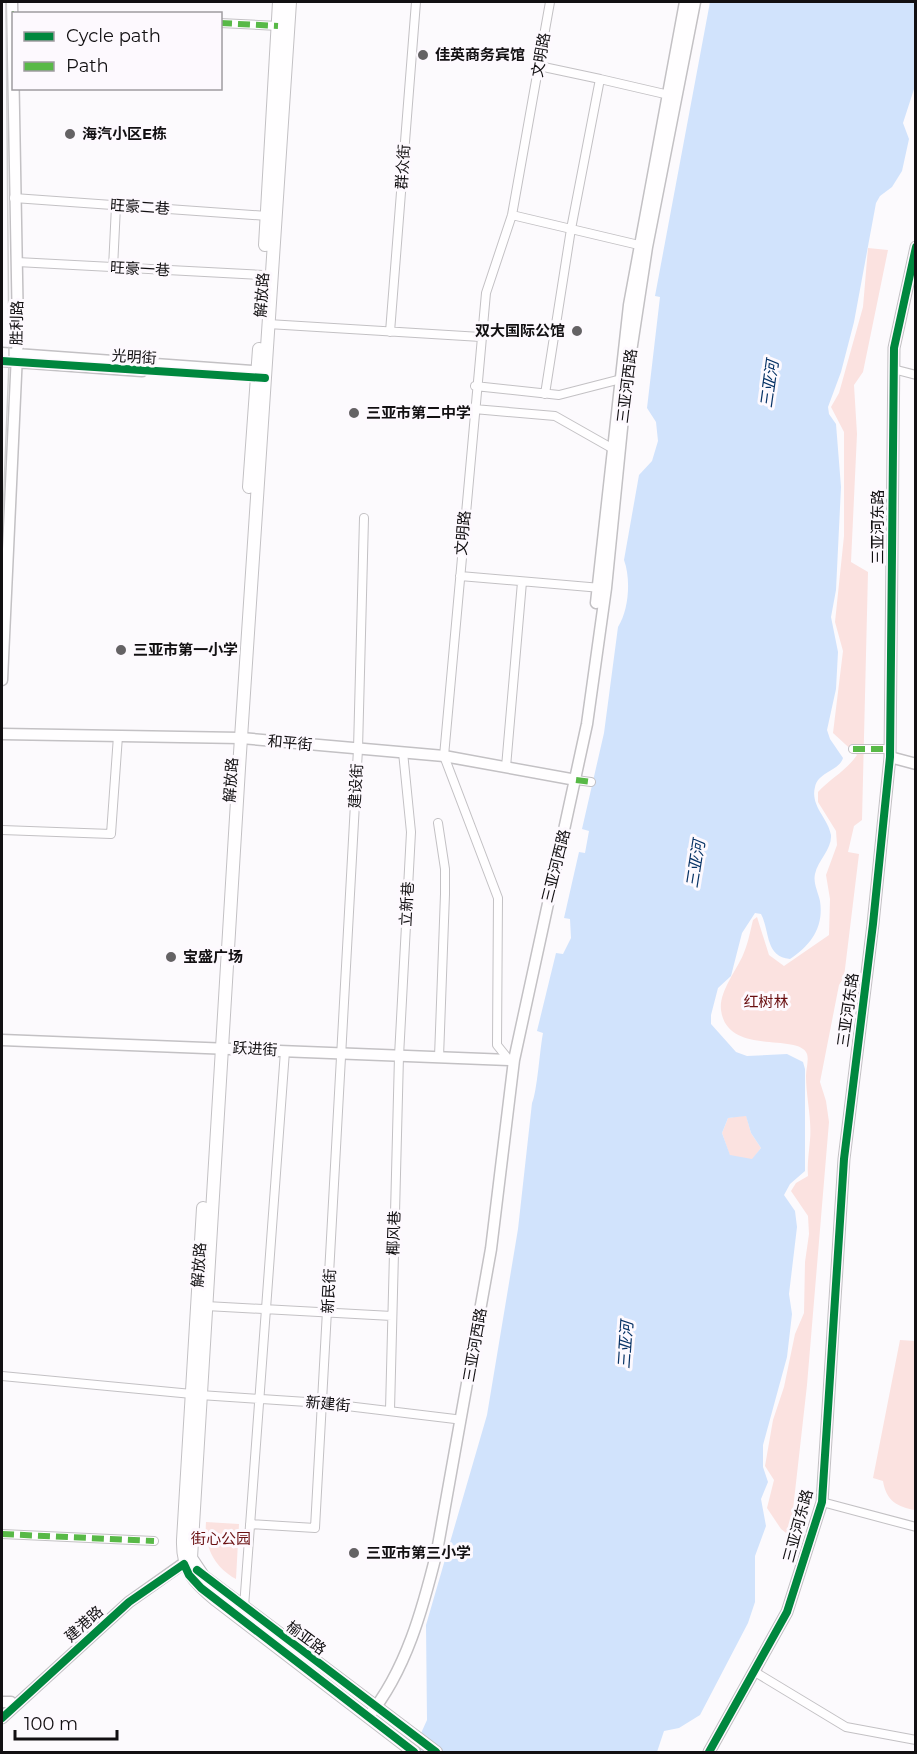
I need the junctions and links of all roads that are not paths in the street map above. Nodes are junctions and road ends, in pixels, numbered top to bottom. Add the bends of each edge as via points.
1 (279, 2) edge
2 (290, 2) edge
3 (416, 2) edge
4 (550, 2) edge
5 (685, 2) edge
6 (694, 2) edge
7 (222, 23) edge
8 (278, 26) junction
9 (539, 66) junction
10 (600, 79) junction
11 (13, 90) edge
12 (669, 95) junction
13 (14, 198) junction
14 (116, 206) junction
15 (512, 215) junction
16 (267, 216) junction
17 (571, 229) junction
18 (644, 246) junction
19 (915, 247) edge
20 (17, 262) junction
21 (113, 268) junction
22 (913, 271) edge
23 (263, 275) junction
24 (268, 324) junction
25 (390, 332) junction
26 (481, 337) junction
27 (2, 353) edge
28 (17, 358) junction
29 (2, 361) edge
30 (893, 369) junction
31 (261, 375) junction
32 (915, 375) edge
33 (623, 379) junction
34 (476, 386) junction
35 (546, 394) junction
36 (474, 409) junction
37 (616, 450) junction
38 (364, 518) dead end
39 (460, 576) junction
40 (522, 582) junction
41 (602, 588) junction
42 (2, 680) edge
43 (2, 734) edge
44 (118, 736) junction
45 (238, 738) junction
46 (358, 749) junction
47 (853, 749) dead end
48 (403, 752) junction
49 (890, 753) junction
50 (444, 756) junction
51 (915, 764) edge
52 (506, 767) junction
53 (573, 779) junction
54 (591, 782) dead end
55 (438, 823) dead end
56 (2, 830) edge
57 (2, 1040) edge
58 (218, 1047) junction
59 (285, 1051) junction
60 (342, 1053) junction
61 (399, 1056) junction
62 (439, 1057) junction
63 (508, 1060) junction
64 (206, 1306) junction
65 (268, 1310) junction
66 (327, 1313) junction
67 (392, 1316) junction
68 (2, 1376) edge
69 (196, 1394) junction
70 (259, 1400) junction
71 (322, 1403) junction
72 (390, 1410) junction
73 (455, 1419) junction
74 (822, 1502) junction
75 (250, 1524) junction
76 (915, 1527) edge
77 (2, 1534) edge
78 (154, 1541) dead end
79 (186, 1560) junction
80 (244, 1607) junction
81 (755, 1672) junction
82 (6, 1702) edge
83 (369, 1710) junction
84 (2, 1711) edge
85 (2, 1718) edge
86 (406, 1739) junction
87 (915, 1740) edge
88 (414, 1752) edge
89 (436, 1752) edge
90 (709, 1752) edge

1 - 8 main road, 解放路
2 - 24 main road, 解放路
3 - 25 street, 群众街
4 - 9 street, 文明路
5 - 12 main road, 三亚河西路
6 - 18 main road, 三亚河西路
7 - 8 street
8 - 16 main road, 解放路
9 - 10 street
9 - 15 street, 文明路
10 - 12 street
10 - 17 street
11 - 13 main road, 胜利路
12 - 18 main road, 三亚河西路
13 - 14 street, 旺豪二巷
13 - 20 main road, 胜利路
14 - 16 street, 旺豪二巷
14 - 21 street
15 - 17 street
15 - 26 street, 文明路 via 486,293
16 - 23 main road, 解放路
17 - 18 street
17 - 35 street
18 - 33 main road, 三亚河西路
19 - 22 main road, 三亚河东路
20 - 21 street, 旺豪一巷
20 - 28 main road, 胜利路
21 - 23 street, 旺豪一巷
22 - 30 main road, 三亚河东路 via 894,348
23 - 31 main road, 解放路
24 - 25 street
24 - 31 main road, 解放路
25 - 26 street
26 - 34 street, 文明路
27 - 28 main road, 光明街
28 - 29 main road, 光明街
28 - 31 main road, 光明街
28 - 42 main road, 胜利路
30 - 32 street
30 - 49 main road, 三亚河东路
31 - 45 main road, 解放路
33 - 35 street via 559,395
33 - 37 main road, 三亚河西路
34 - 35 street
34 - 36 street, 文明路
36 - 37 street via 555,416
36 - 39 street, 文明路
37 - 41 main road, 三亚河西路
38 - 46 street, 建设街
39 - 40 street
39 - 50 street, 文明路
40 - 41 street
40 - 52 street
41 - 53 main road, 三亚河西路 via 587,724
43 - 44 main road, 和平街
44 - 45 main road, 和平街
44 - 56 street via 111,834
45 - 46 main road, 和平街
45 - 58 main road, 解放路
46 - 48 main road, 和平街
46 - 60 street, 建设街
47 - 49 street
48 - 50 main road, 和平街
48 - 61 street, 立新巷 via 411,832
49 - 51 main road
49 - 74 main road, 三亚河东路 via 844,1159
50 - 52 main road, 和平街
50 - 63 street, 文明路 via 498,898 497,1045
52 - 53 main road, 和平街
53 - 54 street
53 - 63 main road, 三亚河西路
53 - 83 main road, 三亚河西路 via 513,1060 491,1249 437,1551 397,1671
55 - 62 street via 445,869
57 - 58 main road, 跃进街
58 - 59 main road, 跃进街
58 - 64 main road, 解放路
58 - 69 main road, 解放路
59 - 60 main road, 跃进街
59 - 65 street
60 - 61 main road, 跃进街
60 - 66 street, 新民街
61 - 62 main road, 跃进街
61 - 67 street, 椰风巷
62 - 63 main road, 跃进街
63 - 73 main road, 三亚河西路 via 485,1249
64 - 65 street
64 - 69 main road, 解放路
65 - 66 street
65 - 70 street
66 - 67 street
66 - 71 street, 新民街
67 - 72 street, 椰风巷
68 - 69 street, 新建街
69 - 70 street, 新建街
69 - 79 main road, 解放路
70 - 71 street, 新建街
70 - 75 street
71 - 72 street, 新建街
71 - 75 street, 新民街 via 315,1528
72 - 73 street, 新建街
73 - 83 main road, 三亚河西路 via 426,1578 390,1670
74 - 76 street
74 - 81 main road, 三亚河东路 via 787,1612
75 - 80 street
77 - 78 street
79 - 80 main road, 榆亚路
79 - 82 main road, 建港路 via 163,1569 138,1588
79 - 83 main road, 榆亚路 via 189,1575 201,1588
79 - 85 main road, 建港路 via 129,1602
80 - 83 main road, 榆亚路
81 - 87 street via 846,1727
81 - 90 main road, 三亚河东路
82 - 84 main road, 建港路
83 - 86 main road, 榆亚路
86 - 88 main road
86 - 89 main road

